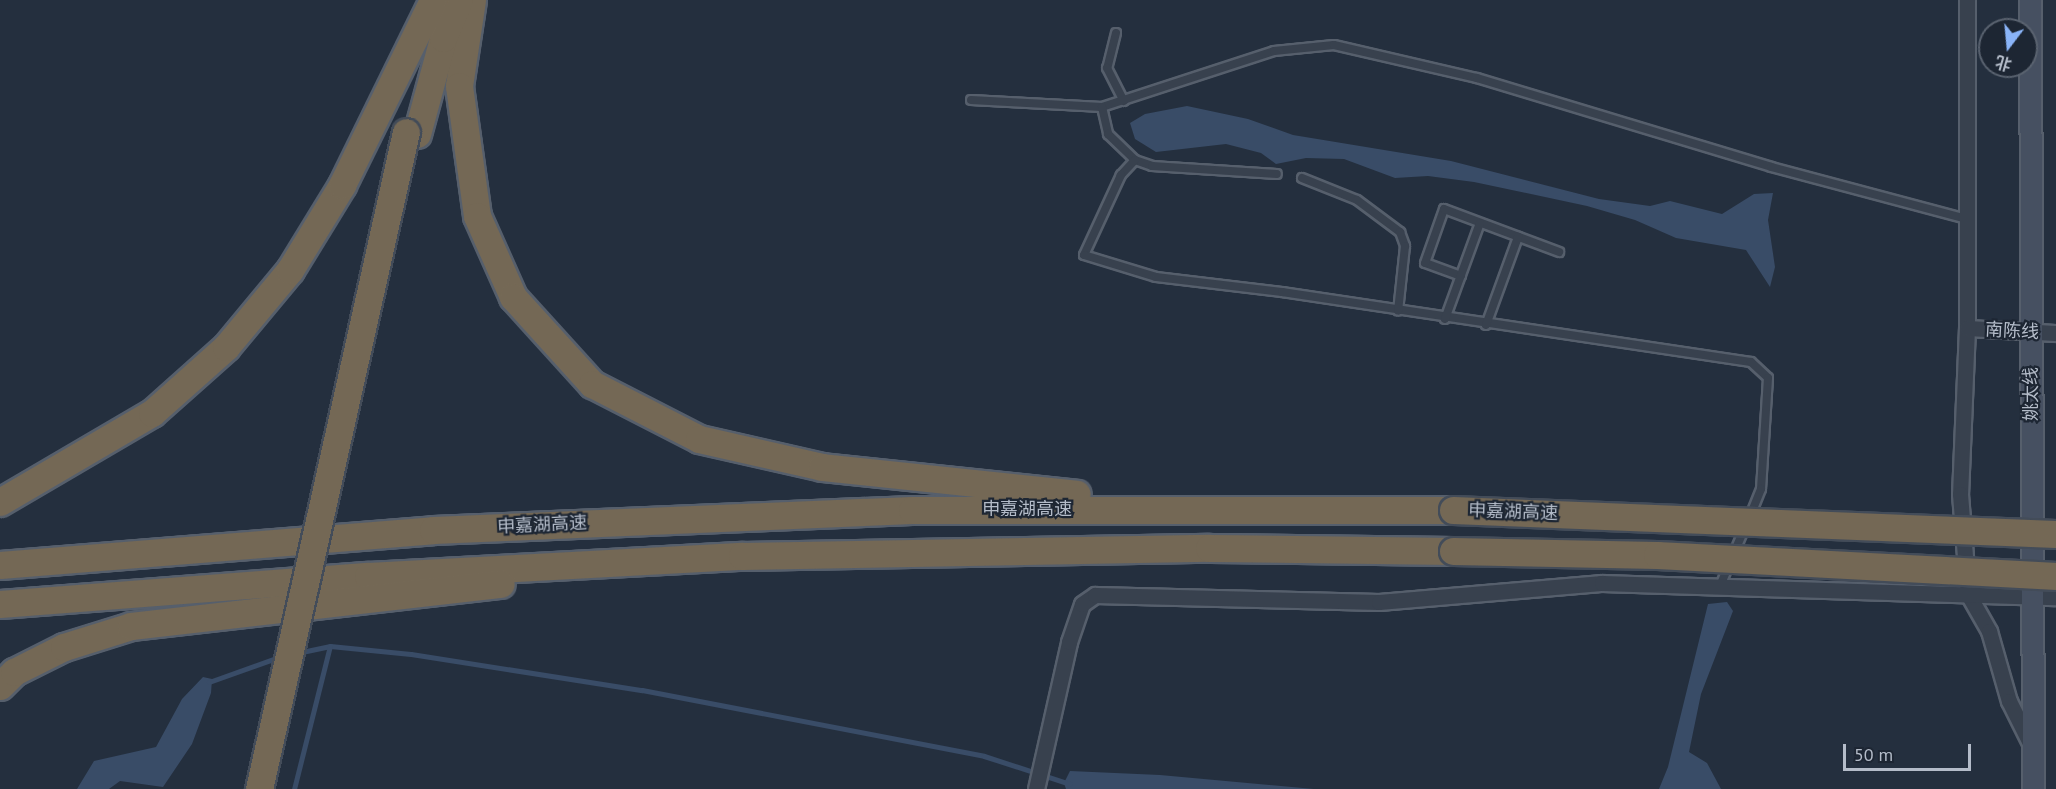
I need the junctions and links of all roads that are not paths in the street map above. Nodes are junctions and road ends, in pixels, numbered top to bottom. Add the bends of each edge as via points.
1 (433, 0) edge
2 (446, 0) edge
3 (459, 0) edge
4 (472, 0) edge
5 (1967, 0) edge
6 (2029, 4) edge
7 (1116, 33) dead end
8 (971, 100) dead end
9 (1124, 100) junction
10 (1102, 107) junction
11 (411, 133) junction
12 (1135, 160) junction
13 (1277, 174) dead end
14 (1302, 178) dead end
15 (1967, 219) junction
16 (1480, 223) junction
17 (1518, 237) junction
18 (1558, 252) dead end
19 (1461, 276) junction
20 (1398, 311) junction
21 (1445, 319) junction
22 (1486, 325) junction
23 (1967, 328) junction
24 (2031, 332) junction
25 (2056, 333) edge
26 (0, 502) edge
27 (1210, 508) junction
28 (2056, 534) edge
29 (742, 556) junction
30 (0, 565) edge
31 (2056, 576) edge
32 (1720, 586) junction
33 (1968, 594) junction
34 (2032, 596) junction
35 (2056, 597) edge
36 (0, 604) edge
37 (0, 686) edge
38 (2033, 749) junction
39 (1037, 784) edge
40 (259, 789) edge
41 (272, 789) edge
42 (2033, 789) edge

1 - 26 highway via 342,185 290,270 226,347 152,413
2 - 11 highway via 420,73
3 - 11 highway
4 - 27 highway via 459,86 477,216 513,297 592,384 699,439 822,467
5 - 15 street
6 - 24 main road, 姚太线
7 - 9 lane via 1107,68
8 - 10 lane
9 - 10 lane
9 - 15 lane via 1274,51 1334,45 1477,78 1771,167
10 - 12 lane via 1108,134
11 - 40 highway, bridge
11 - 41 highway via 355,437
12 - 13 lane via 1152,166
12 - 20 lane via 1121,175 1084,255 1156,277
14 - 20 lane via 1357,200 1400,232 1405,246
15 - 23 street
16 - 17 lane
16 - 19 lane
16 - 19 lane via 1444,209 1425,263
17 - 18 lane
17 - 22 lane
19 - 21 lane
20 - 21 lane
21 - 22 lane
22 - 32 lane via 1751,362 1762,370 1768,378 1761,489
23 - 24 street, 南陈线
23 - 33 street via 1960,495
24 - 25 street, 南陈线
24 - 34 main road, 姚太线
27 - 28 highway, 申嘉湖高速, bridge via 1453,510
27 - 30 highway, 申嘉湖高速 via 912,510 433,530
29 - 31 highway, bridge via 1209,549 1453,551 1657,555
29 - 36 highway via 368,576
29 - 37 highway via 130,626 64,647 14,672
32 - 33 street
32 - 39 street via 1545,585 1466,597 1379,602 1095,596 1082,604 1069,642
33 - 34 street
33 - 38 street via 1989,631 2001,662 2009,701
34 - 35 street
34 - 38 main road, 姚太线
38 - 42 main road, 姚太线

